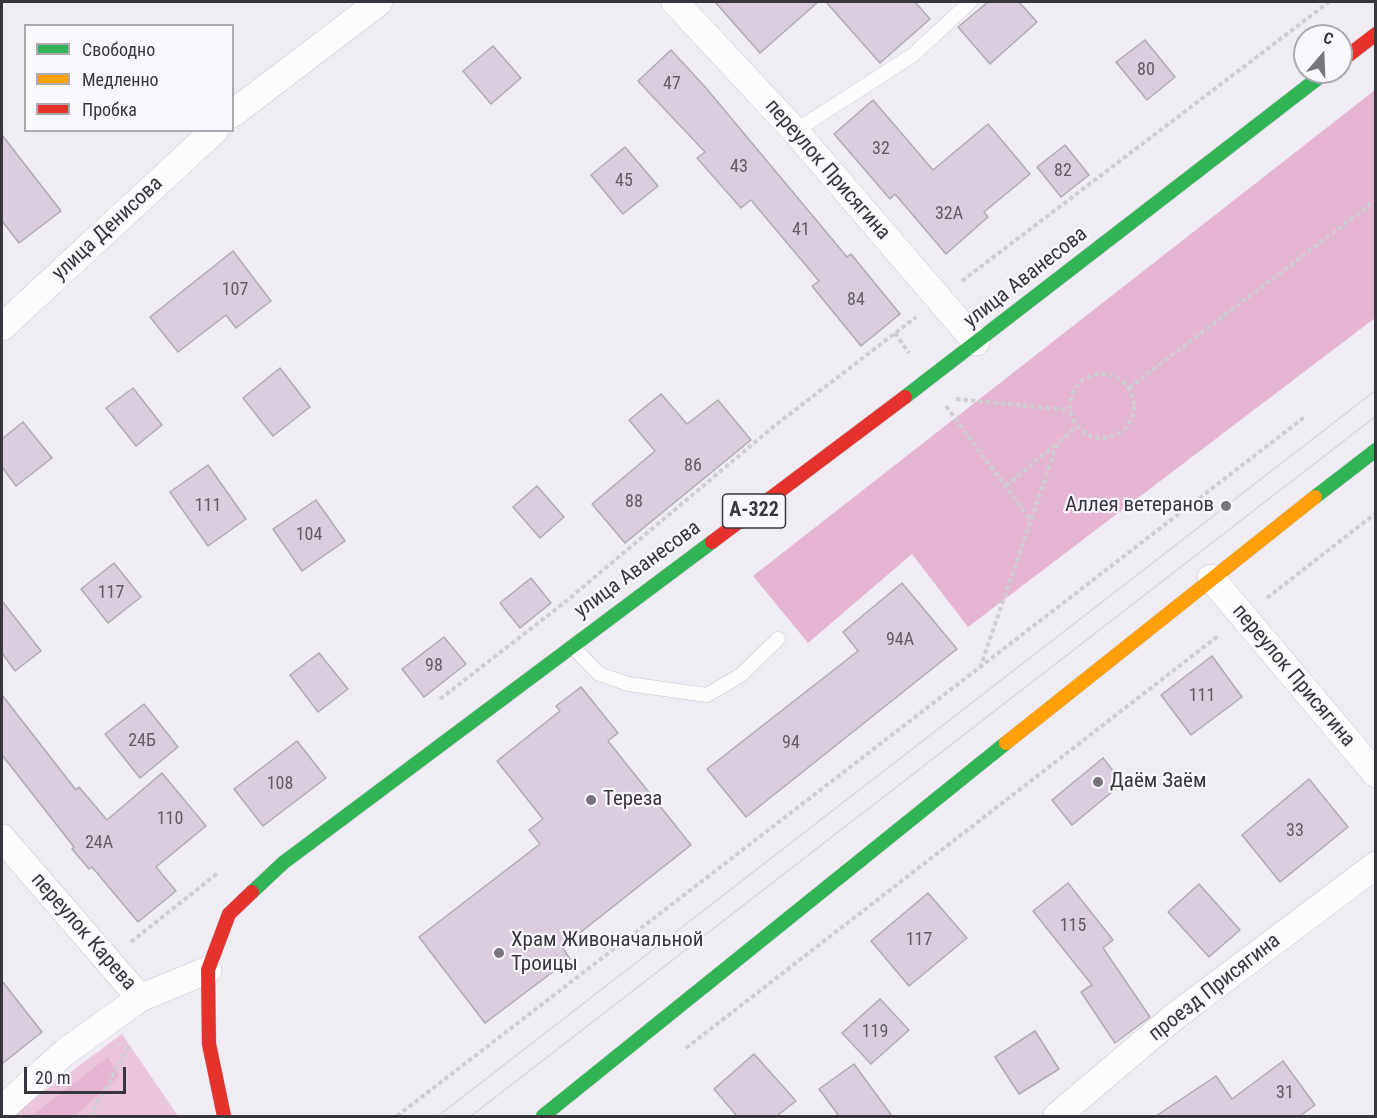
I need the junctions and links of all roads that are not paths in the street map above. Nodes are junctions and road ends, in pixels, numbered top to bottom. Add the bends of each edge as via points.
1 (379, 2) edge
2 (675, 2) edge
3 (970, 2) edge
4 (1376, 34) edge
5 (1353, 52) edge
6 (1310, 84) edge
7 (234, 112) edge
8 (795, 131) junction
9 (213, 132) edge
10 (2, 327) edge
11 (976, 342) junction
12 (1376, 450) edge
13 (1211, 578) junction
14 (778, 639) dead end
15 (572, 645) junction
16 (1376, 774) edge
17 (2, 838) edge
18 (1376, 865) edge
19 (208, 970) junction
20 (140, 999) junction
21 (2, 1109) edge
22 (224, 1115) edge
23 (543, 1116) edge
24 (1057, 1116) edge

1 - 7 street
2 - 8 street, переулок Присягина
3 - 8 lane via 913,55
4 - 5 highway
6 - 11 highway, улица Аванесова / А-322
8 - 11 street, переулок Присягина
9 - 10 street, улица Денисова
11 - 15 highway, улица Аванесова / А-322
12 - 13 highway
13 - 16 street, переулок Присягина
13 - 23 highway
14 - 15 lane via 741,675 707,695 628,684 599,675
15 - 19 highway, улица Аванесова / А-322 via 284,863 229,914
17 - 20 street, переулок Карева
18 - 24 street, проезд Присягина via 1174,1017
19 - 20 street, переулок Карева
19 - 22 highway, улица Аванесова / А-322 via 209,1044
20 - 21 street via 64,1053

